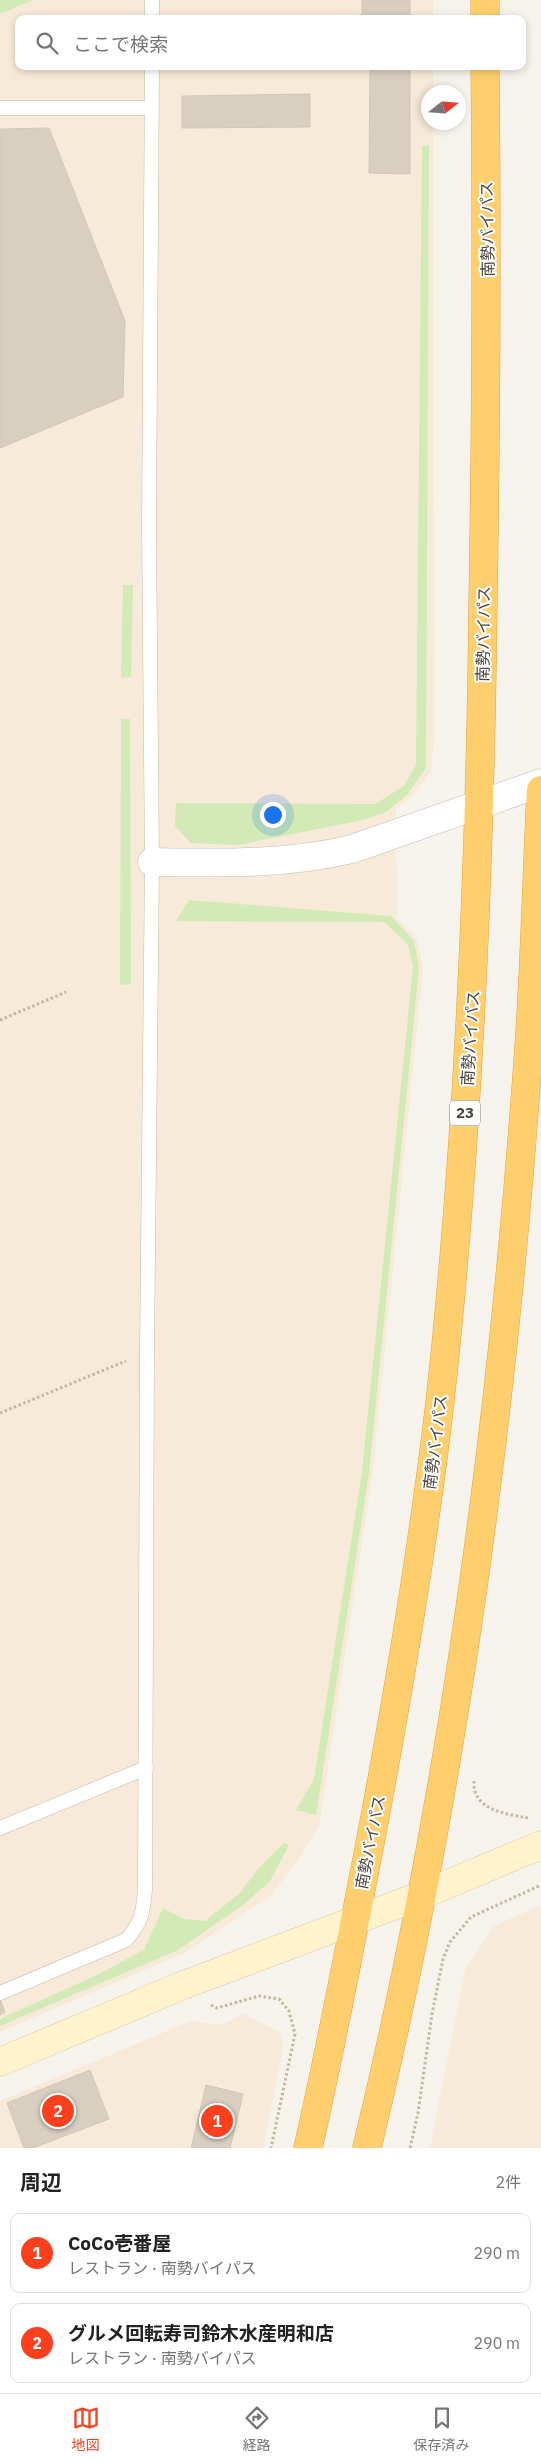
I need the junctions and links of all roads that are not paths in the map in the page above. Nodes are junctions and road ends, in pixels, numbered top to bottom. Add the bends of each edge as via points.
1 (152, 0) edge
2 (485, 0) edge
3 (152, 15) edge
4 (485, 15) edge
5 (152, 70) edge
6 (485, 70) edge
7 (0, 108) edge
8 (151, 108) junction
9 (541, 782) edge
10 (541, 790) edge
11 (480, 804) junction
12 (152, 862) junction
13 (146, 1768) junction
14 (0, 1828) edge
15 (541, 1845) edge
16 (422, 1895) junction
17 (355, 1920) junction
18 (0, 1993) edge
19 (0, 2062) edge
20 (308, 2148) edge
21 (367, 2148) edge

1 - 3 lane
2 - 4 highway
5 - 8 lane
6 - 11 highway, 南勢バイパス / 23 via 488,318
7 - 8 lane
8 - 12 lane via 149,537
9 - 11 street
10 - 16 highway via 530,1029 516,1214 482,1514
11 - 12 street via 325,856 260,863
11 - 17 highway, 南勢バイパス / 23 via 471,1023 440,1398 393,1723
12 - 13 lane
13 - 14 lane
13 - 18 lane via 145,1890 138,1927 126,1940
15 - 16 street
16 - 17 street
16 - 21 highway
17 - 19 street via 181,1986
17 - 20 highway, 南勢バイパス / 23

